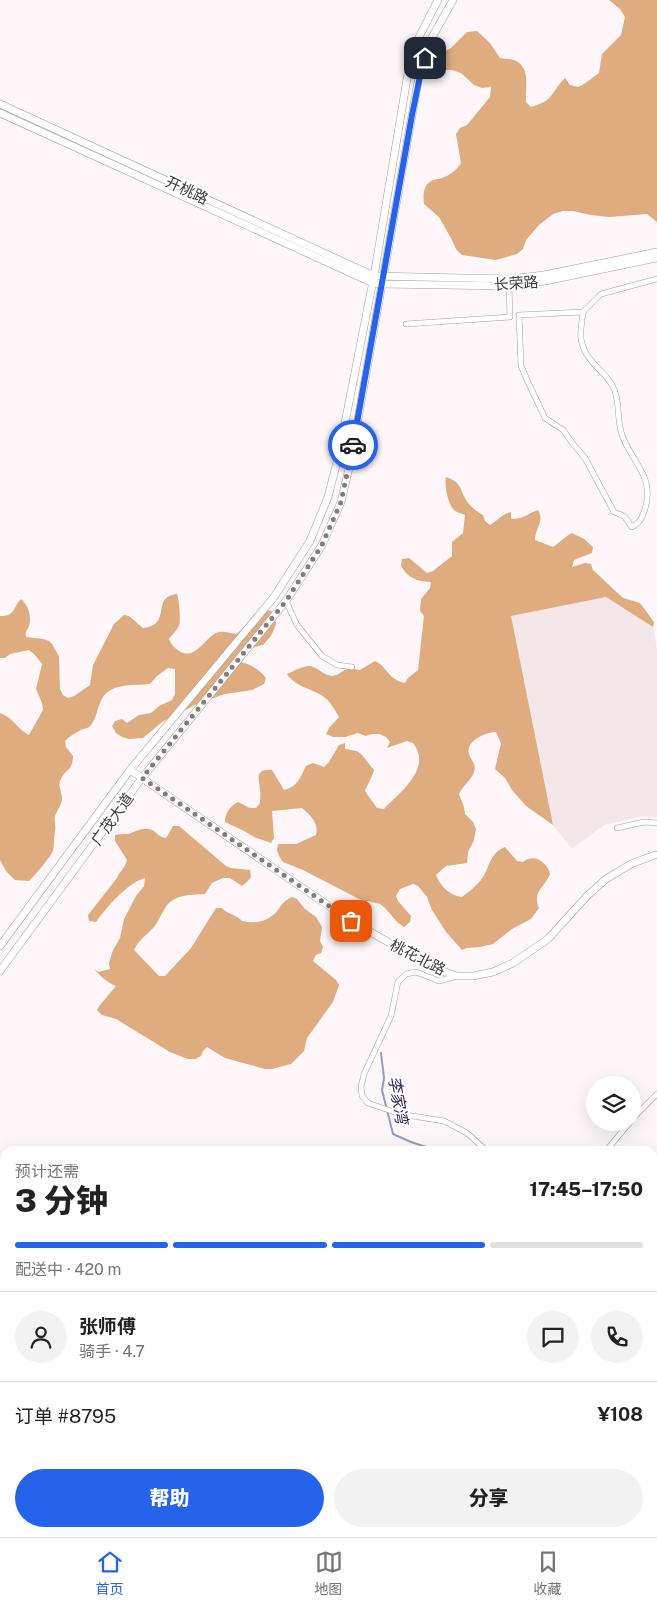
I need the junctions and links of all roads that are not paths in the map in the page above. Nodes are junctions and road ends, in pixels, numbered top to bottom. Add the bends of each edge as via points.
1 (438, 0) edge
2 (454, 0) edge
3 (0, 104) edge
4 (0, 114) edge
5 (657, 252) edge
6 (657, 258) edge
7 (657, 279) edge
8 (373, 280) junction
9 (383, 281) junction
10 (509, 286) junction
11 (583, 312) junction
12 (406, 324) dead end
13 (286, 601) junction
14 (352, 667) dead end
15 (130, 770) junction
16 (142, 778) junction
17 (657, 823) edge
18 (617, 828) dead end
19 (655, 855) dead end
20 (1, 944) edge
21 (0, 971) edge
22 (457, 976) junction
23 (657, 1094) edge
24 (641, 1110) edge
25 (623, 1131) edge
26 (482, 1146) edge
27 (610, 1146) edge

1 - 8 main road, 广茂大道 via 416,43 408,73
2 - 9 main road, 广茂大道 via 430,41 420,76
3 - 8 main road, 开桃路
4 - 8 main road, 开桃路
5 - 9 main road, 长荣路 via 509,279
6 - 10 main road, 长荣路
7 - 11 street via 601,294
8 - 9 main road, 长荣路
8 - 15 main road, 广茂大道 via 338,458 328,497 310,541 274,597
9 - 10 main road, 长荣路
9 - 13 main road, 广茂大道 via 341,502 322,545
10 - 12 street via 510,317
11 - 11 street via 519,315 522,366 546,418 563,430 585,458 614,512 624,516 632,527 642,519 648,498 644,476 622,435 617,398 611,383 589,360 581,339
13 - 14 street via 296,625 322,656 337,665
13 - 16 main road, 广茂大道
15 - 16 main road, 桃花北路
15 - 20 main road, 广茂大道
16 - 21 main road, 广茂大道
16 - 22 main road, 桃花北路 via 351,921 434,968
17 - 18 street via 644,822
19 - 22 main road, 桃花北路 via 606,879 548,939 513,963 493,972
22 - 26 street via 438,981 416,972 406,974 398,982 391,1016 364,1074 362,1096 368,1103 400,1114 444,1121 467,1133
23 - 24 street
25 - 27 street

